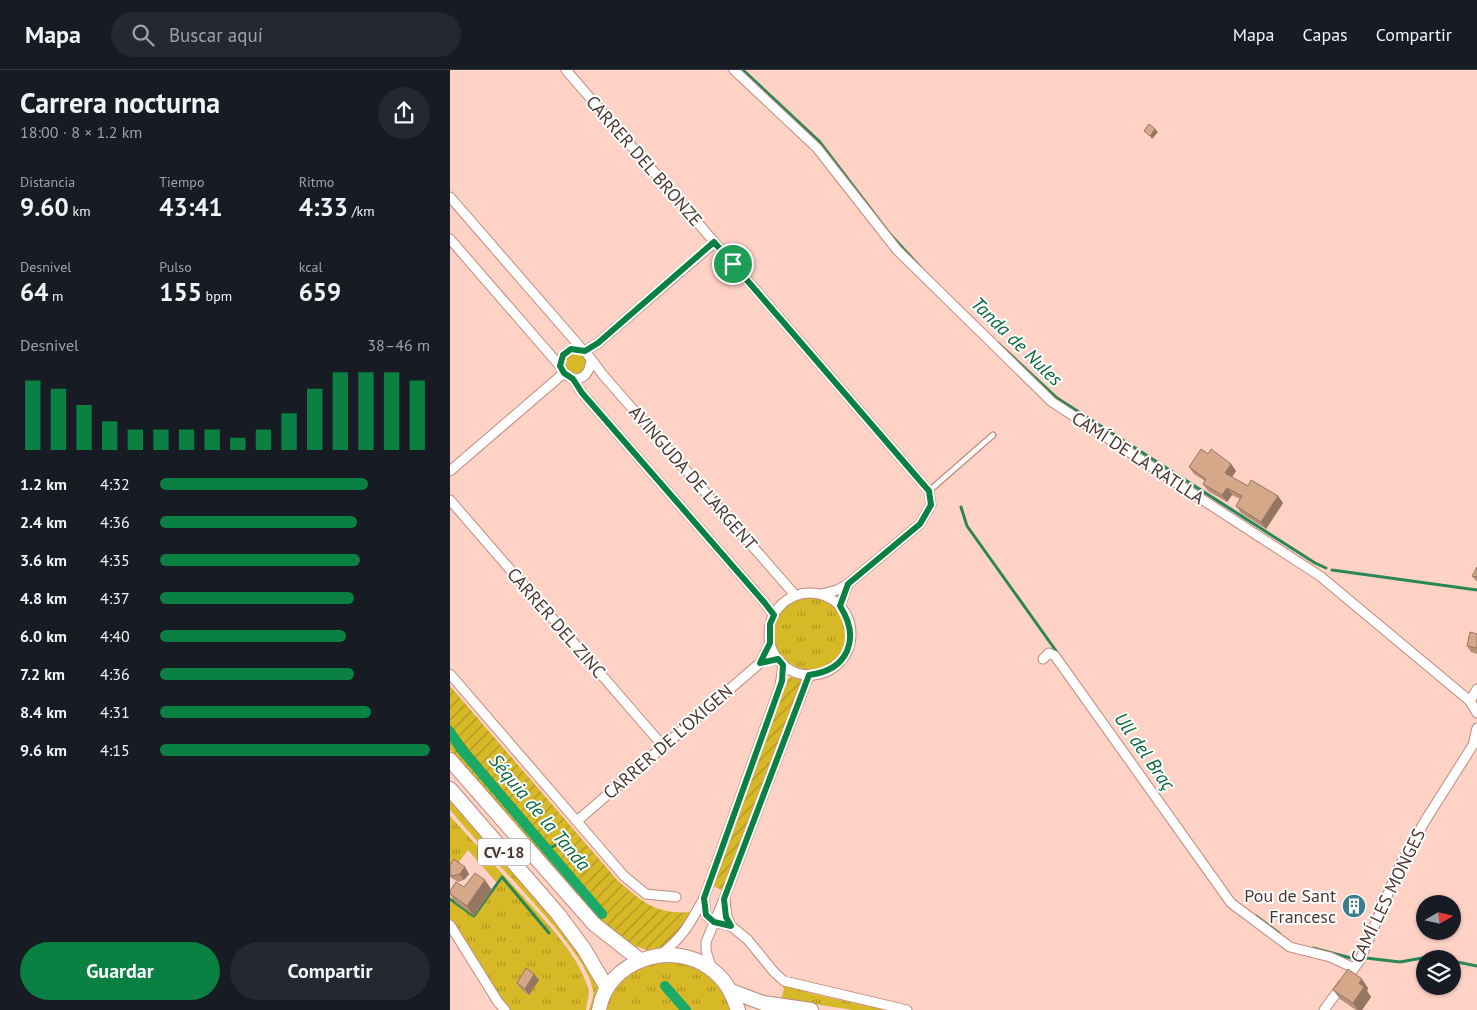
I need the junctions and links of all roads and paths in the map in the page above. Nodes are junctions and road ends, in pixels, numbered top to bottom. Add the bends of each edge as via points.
1 (566, 70) edge
2 (734, 70) edge
3 (450, 197) edge
4 (450, 239) edge
5 (714, 242) junction
6 (584, 350) junction
7 (591, 360) junction
8 (562, 369) junction
9 (573, 379) junction
10 (993, 435) dead end
11 (450, 471) edge
12 (929, 491) junction
13 (450, 500) edge
14 (848, 584) junction
15 (822, 594) junction
16 (795, 595) junction
17 (840, 606) junction
18 (774, 615) junction
19 (770, 643) junction
20 (1043, 659) dead end
21 (781, 662) junction
22 (760, 663) junction
23 (450, 674) edge
24 (809, 675) junction
25 (1477, 689) edge
26 (1470, 701) junction
27 (1477, 713) edge
28 (1477, 728) edge
29 (662, 746) junction
30 (450, 760) edge
31 (450, 789) edge
32 (576, 820) junction
33 (676, 897) dead end
34 (704, 898) junction
35 (724, 899) junction
36 (714, 922) junction
37 (450, 925) edge
38 (731, 926) junction
39 (660, 955) junction
40 (640, 960) junction
41 (1354, 968) junction
42 (712, 969) junction
43 (607, 988) junction
44 (731, 991) junction
45 (505, 1010) edge
46 (599, 1010) edge
47 (738, 1010) edge
48 (811, 1010) edge
49 (907, 1010) edge
50 (1324, 1010) edge

1 - 5 street, CARRER DEL BRONZE
2 - 26 street, CAMÍ DE LA RATLLA via 817,148 897,250 1052,402 1320,576
3 - 6 street
4 - 8 street
5 - 6 street via 598,343
5 - 12 street, CARRER DEL BRONZE
6 - 7 street
6 - 8 street via 571,349 563,355
7 - 9 street via 590,370 583,378
7 - 16 street, AVINGUDA DE L'ARGENT
8 - 9 street
8 - 11 street
9 - 18 street, AVINGUDA DE L'ARGENT
10 - 12 lane
12 - 14 street via 931,505 920,524
13 - 29 street, CARRER DEL ZINC
14 - 15 street
14 - 17 street
15 - 16 street
15 - 17 street
16 - 18 street
17 - 24 street via 851,630 850,644 835,667
18 - 19 street via 770,624
19 - 21 street
19 - 22 street, CARRER DE L'OXIGEN
20 - 41 street via 1048,654 1055,656 1231,903 1290,947 1330,957
21 - 22 street, CARRER DE L'OXIGEN
21 - 24 street via 795,672
21 - 34 street via 780,686
22 - 29 street, CARRER DE L'OXIGEN
23 - 32 street
24 - 35 street
25 - 26 street
26 - 27 street, CAMÍ DE LA RATLLA
28 - 41 street, CAMÍ LES MONGES via 1473,745 1401,863
29 - 32 street, CARRER DE L'OXIGEN
30 - 40 main road, CV-18 via 594,924
31 - 43 main road, CV-18 via 558,914
32 - 33 street via 624,876 646,894
34 - 36 street via 706,915
34 - 39 street via 688,927
35 - 36 street
35 - 38 street via 726,917
36 - 38 street
36 - 42 street via 706,942
37 - 45 street
38 - 49 street via 751,943 784,981
39 - 40 main road
39 - 42 main road via 687,957
40 - 43 main road
41 - 50 street, CAMÍ LES MONGES
42 - 44 main road
43 - 46 main road
44 - 47 main road
44 - 48 main road via 763,1003

